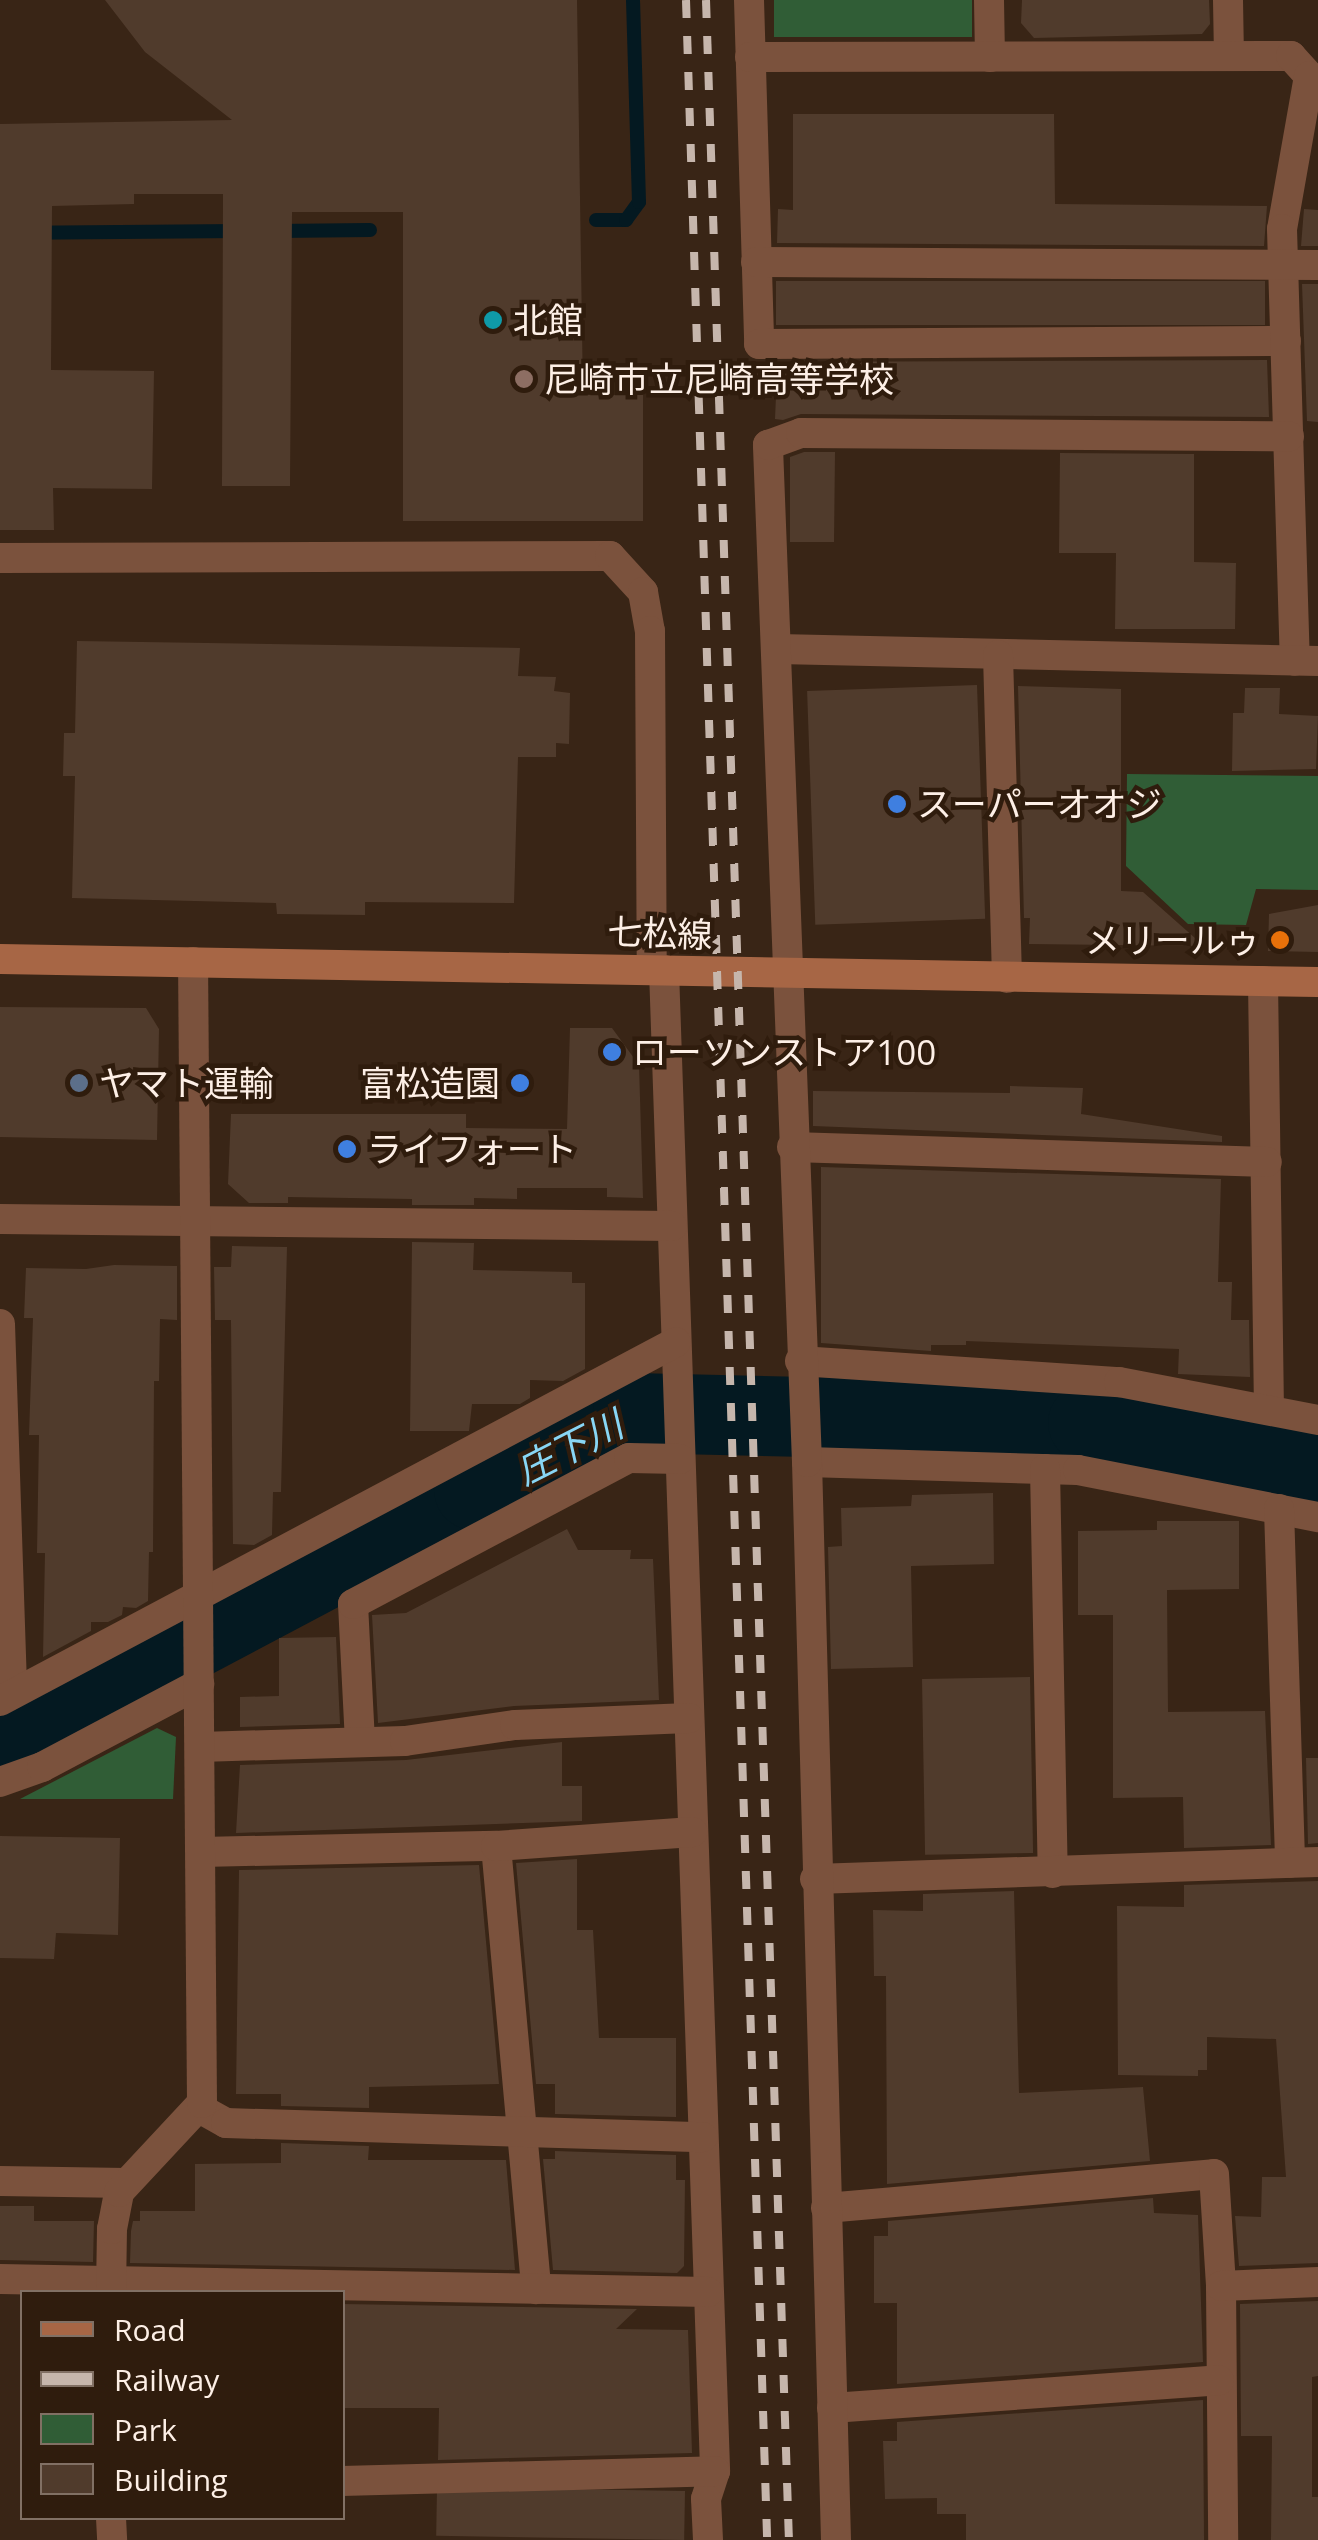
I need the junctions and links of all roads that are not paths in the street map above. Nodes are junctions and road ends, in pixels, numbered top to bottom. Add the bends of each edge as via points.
1 (749, 0) edge
2 (989, 0) edge
3 (1228, 0) edge
4 (1229, 56) junction
5 (990, 57) junction
6 (750, 58) junction
7 (756, 262) junction
8 (1283, 264) junction
9 (1318, 265) edge
10 (1286, 341) junction
11 (1289, 436) junction
12 (0, 558) edge
13 (778, 649) junction
14 (998, 655) junction
15 (1306, 661) edge
16 (0, 959) edge
17 (193, 962) junction
18 (658, 970) junction
19 (785, 976) junction
20 (1007, 978) junction
21 (1263, 982) junction
22 (1318, 982) edge
23 (792, 1146) junction
24 (1267, 1162) junction
25 (0, 1218) edge
26 (195, 1222) junction
27 (672, 1226) junction
28 (0, 1324) edge
29 (676, 1342) junction
30 (801, 1372) junction
31 (1269, 1410) junction
32 (1318, 1420) edge
33 (680, 1451) junction
34 (806, 1454) junction
35 (1045, 1468) junction
36 (1279, 1509) junction
37 (1318, 1517) edge
38 (198, 1602) junction
39 (199, 1678) junction
40 (6, 1698) edge
41 (689, 1718) junction
42 (360, 1742) junction
43 (200, 1747) junction
44 (0, 1782) edge
45 (693, 1832) junction
46 (496, 1846) junction
47 (201, 1852) junction
48 (1304, 1863) edge
49 (1053, 1872) junction
50 (815, 1879) junction
51 (198, 2108) junction
52 (519, 2133) junction
53 (703, 2136) junction
54 (0, 2181) edge
55 (126, 2182) junction
56 (826, 2208) junction
57 (0, 2279) edge
58 (1318, 2282) edge
59 (1221, 2286) junction
60 (111, 2287) edge
61 (536, 2290) junction
62 (708, 2292) junction
63 (1219, 2380) junction
64 (832, 2408) junction
65 (715, 2472) junction
66 (345, 2481) edge
67 (708, 2540) edge
68 (836, 2540) edge
69 (1223, 2540) edge

1 - 6 street
2 - 5 street
3 - 4 street
4 - 5 street
4 - 8 street via 1290,56 1310,76 1282,228
5 - 6 street
6 - 7 street
7 - 8 street
7 - 10 street via 758,344
8 - 9 street
8 - 10 street
10 - 11 street
11 - 13 street via 801,432 768,445
11 - 15 street
12 - 18 street via 610,556 643,592 650,631
13 - 14 street
13 - 19 street
14 - 15 street
14 - 20 street
16 - 17 street, 七松線
17 - 18 street, 七松線
17 - 26 street
18 - 19 street, 七松線
18 - 27 street
19 - 20 street, 七松線
19 - 23 street
20 - 21 street, 七松線
21 - 22 street, 七松線
21 - 24 street
23 - 24 street
23 - 30 street
24 - 31 street
25 - 26 street
26 - 27 street
26 - 38 street
27 - 29 street
28 - 40 street
29 - 33 street
29 - 38 street
30 - 31 street via 1119,1382
30 - 34 street
31 - 32 street
33 - 41 street
33 - 42 street via 629,1458 352,1604
34 - 35 street
34 - 50 street
35 - 36 street
35 - 49 street
36 - 37 street
36 - 48 street
38 - 39 street
38 - 40 street
39 - 43 street
39 - 44 street via 42,1767
41 - 42 street via 515,1725
41 - 45 street
42 - 43 street
43 - 47 street
45 - 46 street
45 - 53 street
46 - 47 street
46 - 52 street
47 - 51 street
48 - 49 street
49 - 50 street
50 - 56 street
51 - 52 street via 226,2124
51 - 55 street
52 - 53 street
52 - 61 street
53 - 62 street
54 - 55 street
55 - 60 street via 114,2208
56 - 59 street via 1214,2174
56 - 64 street
57 - 60 street
58 - 59 street
59 - 63 street
60 - 61 street
61 - 62 street
62 - 65 street
63 - 64 street
63 - 69 street
64 - 68 street
65 - 66 street
65 - 67 street via 706,2499

